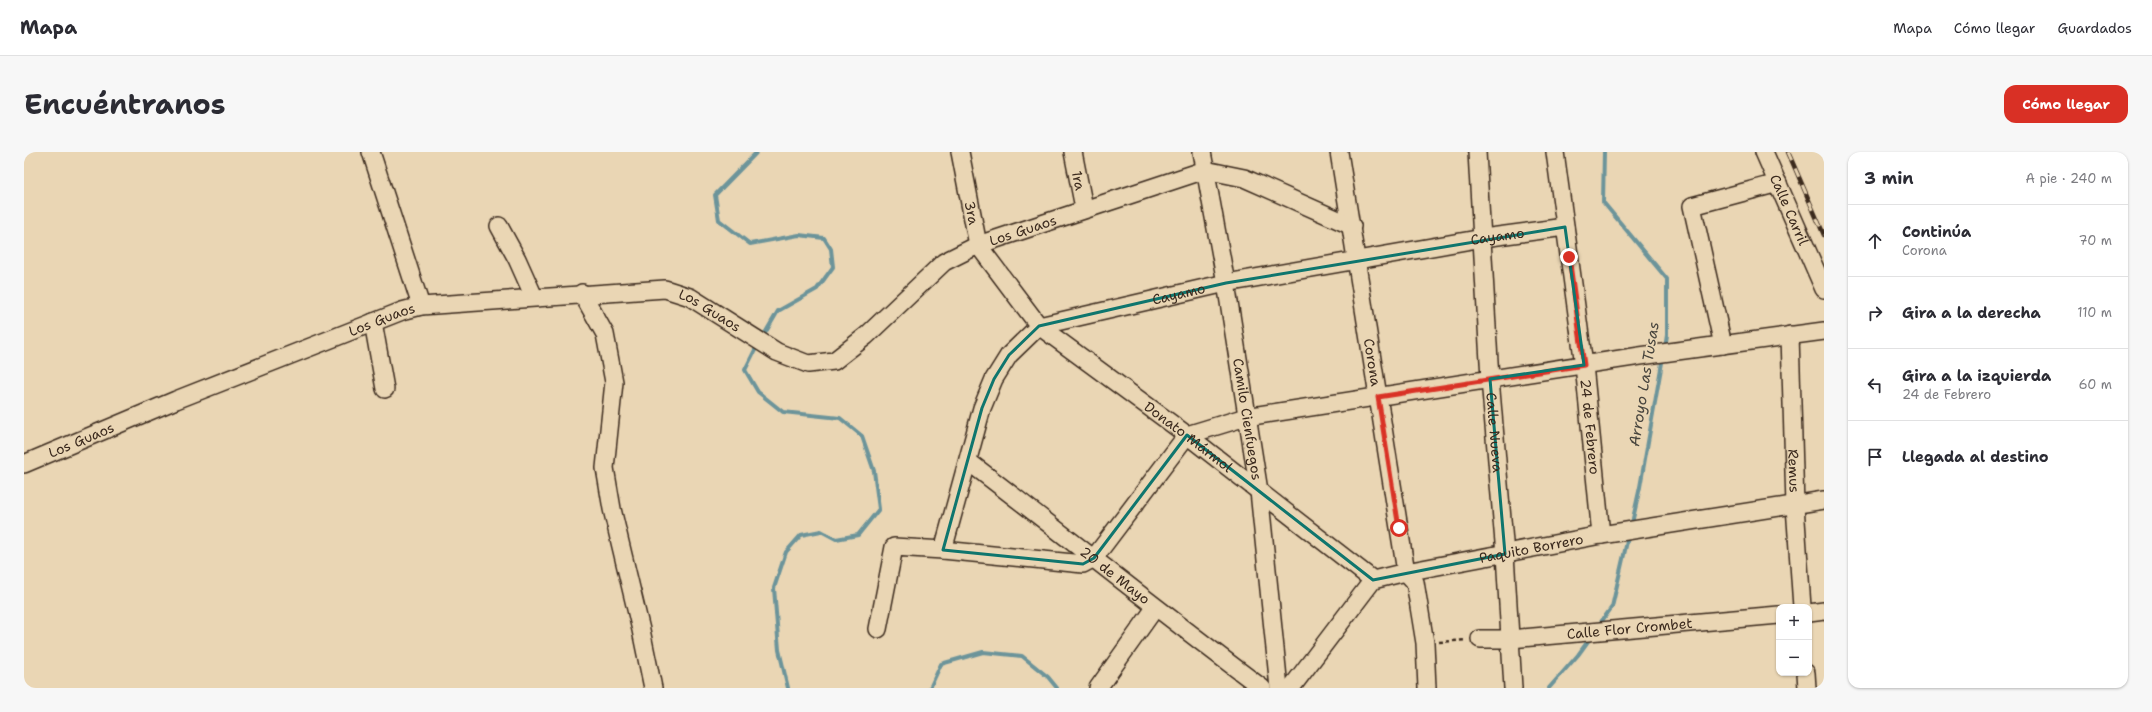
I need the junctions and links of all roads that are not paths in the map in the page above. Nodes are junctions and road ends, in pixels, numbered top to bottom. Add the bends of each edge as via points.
1 (370, 152) edge
2 (960, 152) edge
3 (1073, 152) edge
4 (1202, 152) edge
5 (1339, 152) edge
6 (1477, 152) edge
7 (1555, 152) edge
8 (1764, 152) edge
9 (1205, 170) junction
10 (1778, 183) junction
11 (1084, 208) junction
12 (499, 226) dead end
13 (1352, 226) junction
14 (1565, 227) junction
15 (1483, 238) junction
16 (978, 245) junction
17 (1357, 259) junction
18 (1226, 283) junction
19 (1824, 288) edge
20 (582, 293) junction
21 (534, 297) junction
22 (421, 306) junction
23 (373, 322) junction
24 (1039, 326) junction
25 (1824, 331) edge
26 (1790, 335) junction
27 (1723, 345) junction
28 (1584, 365) junction
29 (1490, 379) junction
30 (385, 389) dead end
31 (1378, 397) junction
32 (1246, 418) junction
33 (1187, 435) junction
34 (969, 462) junction
35 (24, 464) edge
36 (1259, 491) junction
37 (1824, 500) edge
38 (1795, 506) junction
39 (1601, 536) junction
40 (943, 550) junction
41 (1506, 554) junction
42 (1094, 558) junction
43 (1406, 572) junction
44 (1373, 580) junction
45 (1802, 604) edge
46 (1155, 608) junction
47 (1824, 611) edge
48 (1812, 612) edge
49 (1776, 615) edge
50 (878, 629) dead end
51 (1480, 639) road end
52 (1510, 639) junction
53 (1806, 676) edge
54 (653, 688) edge
55 (1098, 688) edge
56 (1262, 688) edge
57 (1280, 688) edge
58 (1291, 688) edge
59 (1427, 688) edge
60 (1513, 688) edge
61 (1806, 688) edge

1 - 22 street
2 - 16 street, 3ra
3 - 11 street, 1ra
4 - 9 street, Camilo Cienfuegos
5 - 13 street, Corona
6 - 15 street, Calle Nueva
7 - 14 street, 24 de Febrero
8 - 10 street, Calle Carril
9 - 11 street, Los Guaos
9 - 13 street, Los Guaos via 1244,178
9 - 18 street, Camilo Cienfuegos
10 - 19 street, Calle Carril
10 - 27 street via 1692,206
11 - 16 street, Los Guaos
12 - 21 street
13 - 17 street, Corona
14 - 15 street, Cayamo
14 - 28 street, 24 de Febrero
15 - 17 street, Cayamo
15 - 29 street, Calle Nueva
16 - 20 street, Los Guaos via 944,262 866,336 834,361 808,364 777,352 690,297 665,288
16 - 24 street, 3ra
17 - 18 street, Cayamo
17 - 31 street, Corona
18 - 24 street, Cayamo
18 - 32 street, Camilo Cienfuegos
20 - 21 street, Los Guaos
20 - 54 street via 605,334 614,382 605,468
21 - 22 street, Los Guaos
22 - 23 street, Los Guaos
23 - 30 street
23 - 35 street, Los Guaos
24 - 33 street, Donato Mármol
24 - 34 street via 1009,355 994,379 982,408
25 - 26 street
26 - 27 street
26 - 38 street, Remus
27 - 28 street
28 - 29 street
28 - 39 street, 24 de Febrero
29 - 31 street
29 - 41 street, Calle Nueva
31 - 32 street
31 - 43 street, Corona
32 - 33 street
32 - 36 street, Camilo Cienfuegos
33 - 36 street, Donato Mármol
33 - 42 street
34 - 40 street
34 - 42 street, 20 de Mayo
36 - 44 street, Donato Mármol
36 - 57 street, Camilo Cienfuegos
37 - 38 street, Paquito Borrero
38 - 39 street, Paquito Borrero
38 - 45 street, Remus
39 - 41 street, Paquito Borrero
40 - 42 street via 1083,564
40 - 50 street via 894,547
41 - 43 street, Paquito Borrero
41 - 52 street, Calle Nueva
42 - 46 street, 20 de Mayo
43 - 44 street, Paquito Borrero
43 - 59 street, Corona via 1415,582 1425,643
44 - 58 street
46 - 55 street
46 - 56 street, 20 de Mayo
47 - 48 street
49 - 52 street, Calle Flor Crombet
51 - 52 street, Calle Flor Crombet
52 - 60 street, Calle Nueva
53 - 61 street

